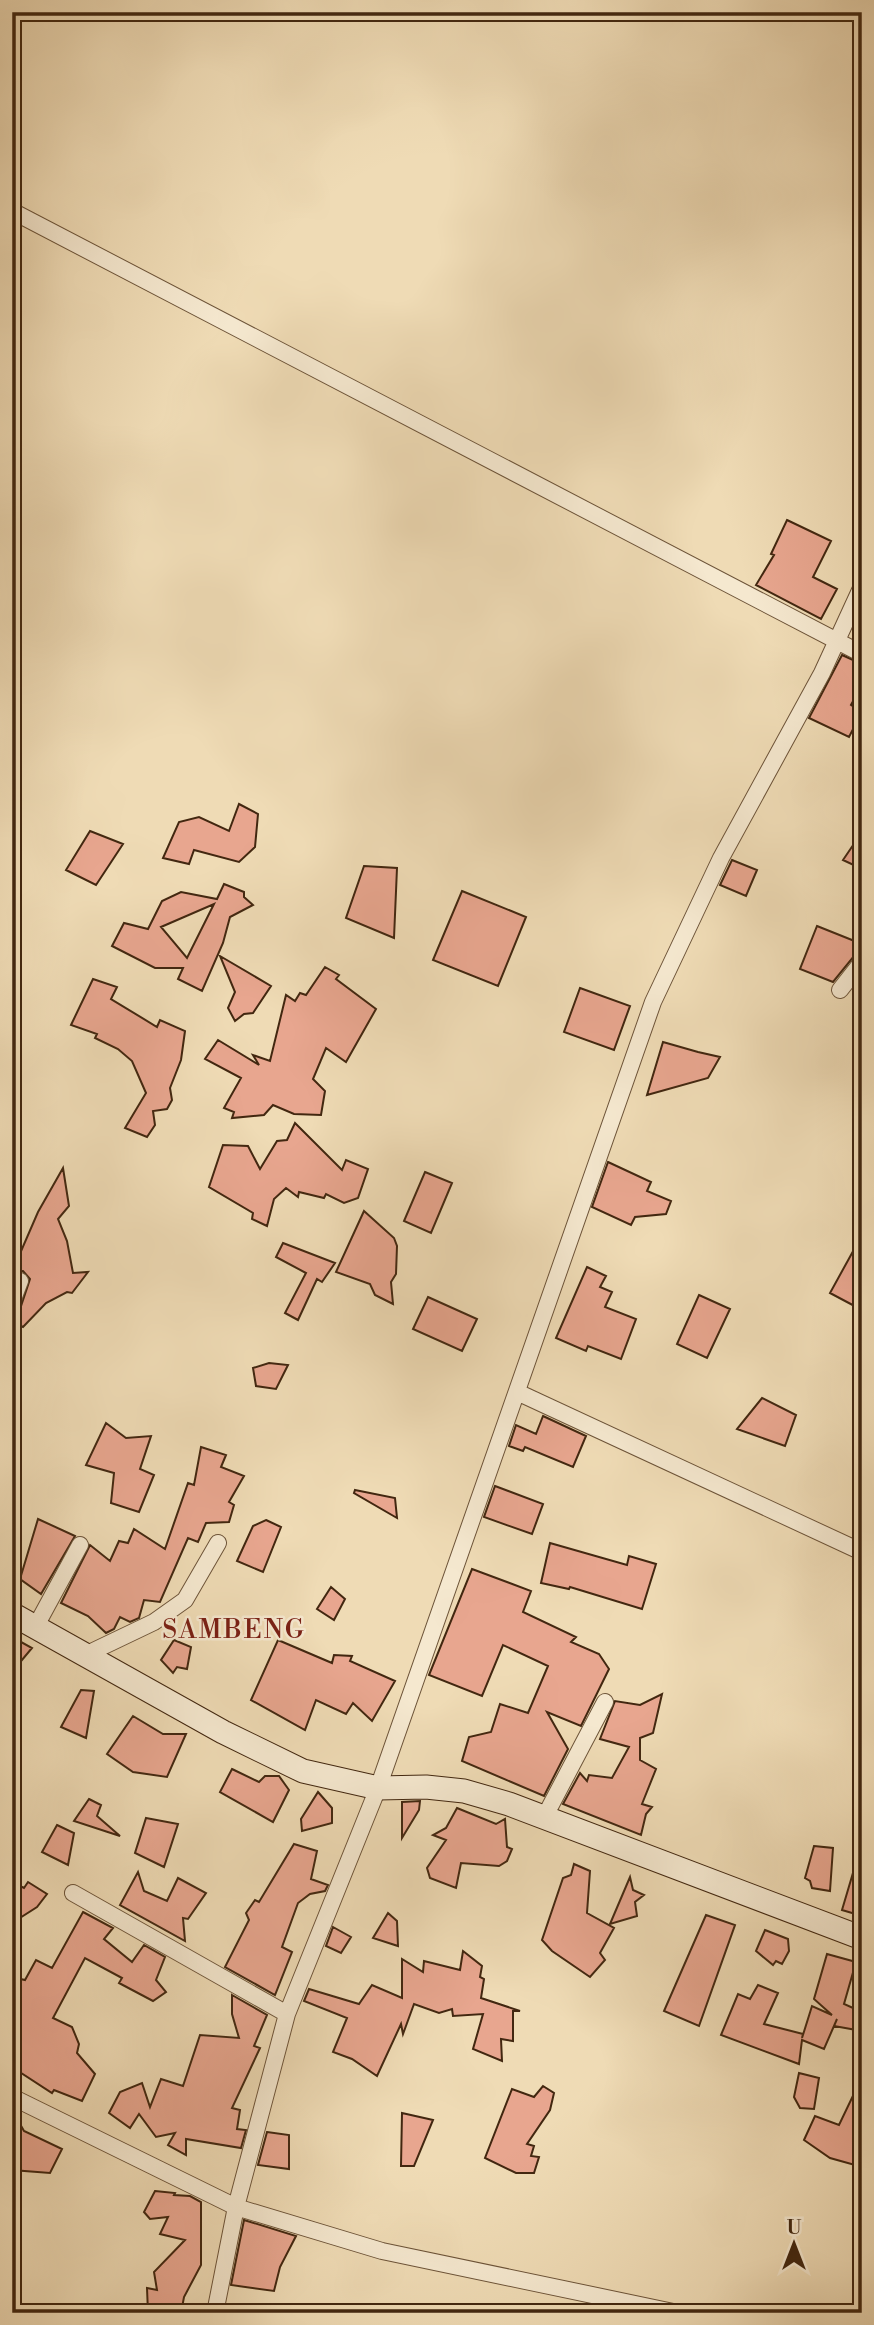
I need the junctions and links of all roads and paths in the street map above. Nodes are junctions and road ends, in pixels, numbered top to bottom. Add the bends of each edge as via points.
1 (12, 211) edge
2 (862, 586) edge
3 (837, 642) junction
4 (862, 654) edge
5 (862, 962) edge
6 (840, 990) dead end
7 (20, 1281) dead end
8 (12, 1302) edge
9 (517, 1392) junction
10 (218, 1543) dead end
11 (80, 1545) dead end
12 (862, 1552) edge
13 (12, 1614) edge
14 (36, 1626) junction
15 (85, 1655) junction
16 (605, 1702) dead end
17 (378, 1788) junction
18 (544, 1818) junction
19 (73, 1893) dead end
20 (862, 1938) edge
21 (287, 2014) junction
22 (12, 2097) edge
23 (236, 2207) junction
24 (215, 2313) edge
25 (678, 2313) edge

1 - 3 street
2 - 3 street
3 - 4 street
3 - 9 street via 721,858 653,1002
5 - 6 street
7 - 8 street
9 - 12 street
9 - 17 street
10 - 15 street via 185,1600 154,1622
11 - 14 street
13 - 14 street
14 - 15 street
15 - 17 street via 272,1757 328,1778
16 - 18 street
17 - 18 street via 464,1791
17 - 21 street
18 - 20 street
19 - 21 street
21 - 23 street
22 - 23 street
23 - 24 street
23 - 25 street via 382,2251

